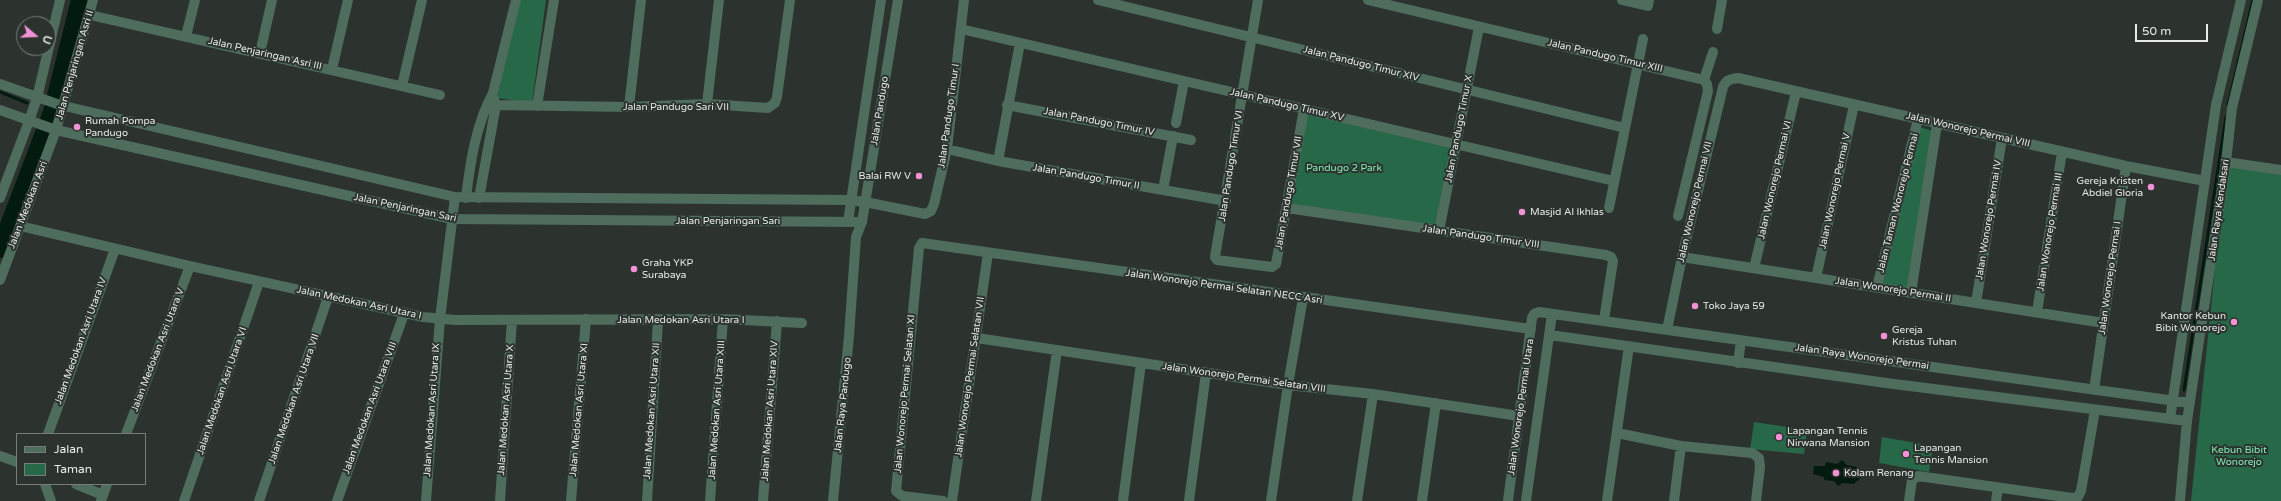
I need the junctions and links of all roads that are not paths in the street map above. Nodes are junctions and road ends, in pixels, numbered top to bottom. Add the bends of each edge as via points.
1 (93, 0) edge
2 (195, 0) edge
3 (272, 0) edge
4 (348, 0) edge
5 (422, 0) edge
6 (516, 0) edge
7 (554, 0) edge
8 (641, 0) edge
9 (718, 0) edge
10 (790, 0) edge
11 (881, 0) edge
12 (898, 0) edge
13 (964, 0) edge
14 (1098, 0) edge
15 (1258, 0) edge
16 (1368, 0) edge
17 (1622, 0) edge
18 (1722, 0) edge
19 (2241, 0) edge
20 (2258, 0) edge
21 (57, 1) edge
22 (1649, 3) edge
23 (90, 15) junction
24 (1479, 26) junction
25 (961, 29) junction
26 (1717, 29) dead end
27 (186, 36) junction
28 (1252, 37) junction
29 (1643, 39) dead end
30 (1020, 43) junction
31 (1713, 52) dead end
32 (260, 53) junction
33 (1637, 64) junction
34 (332, 69) junction
35 (1731, 79) joint
36 (1704, 80) junction
37 (1184, 81) junction
38 (0, 84) edge
39 (402, 86) junction
40 (1467, 89) junction
41 (1796, 92) junction
42 (440, 94) dead end
43 (1243, 95) junction
44 (39, 99) junction
45 (707, 104) junction
46 (1007, 104) junction
47 (492, 105) junction
48 (1854, 105) junction
49 (62, 106) junction
50 (537, 106) junction
51 (629, 107) junction
52 (1304, 109) junction
53 (0, 110) edge
54 (1918, 119) junction
55 (31, 122) junction
56 (1176, 123) dead end
57 (1938, 124) junction
58 (1625, 128) junction
59 (54, 130) junction
60 (1173, 136) junction
61 (2002, 138) junction
62 (1191, 140) dead end
63 (2211, 141) junction
64 (2228, 143) junction
65 (1456, 144) junction
66 (947, 149) junction
67 (2062, 152) junction
68 (998, 161) junction
69 (2226, 162) junction
70 (2126, 166) junction
71 (2281, 170) edge
72 (1614, 181) junction
73 (2205, 181) junction
74 (1163, 190) junction
75 (455, 197) junction
76 (0, 198) edge
77 (466, 198) junction
78 (479, 198) junction
79 (850, 200) junction
80 (1226, 201) junction
81 (865, 202) junction
82 (1287, 208) junction
83 (1609, 208) dead end
84 (1678, 216) dead end
85 (452, 219) junction
86 (848, 222) junction
87 (862, 222) junction
88 (20, 226) junction
89 (1439, 231) junction
90 (856, 237) junction
91 (919, 248) joint
92 (115, 249) junction
93 (988, 253) junction
94 (1682, 257) junction
95 (1217, 260) joint
96 (190, 266) junction
97 (1754, 268) junction
98 (1816, 278) junction
99 (0, 280) edge
100 (260, 282) junction
101 (1878, 287) junction
102 (1911, 293) junction
103 (328, 297) junction
104 (1303, 298) junction
105 (1976, 303) junction
106 (2037, 312) junction
107 (404, 314) junction
108 (1534, 314) joint
109 (1552, 314) junction
110 (440, 319) junction
111 (586, 319) junction
112 (723, 319) junction
113 (512, 320) junction
114 (658, 320) junction
115 (777, 320) junction
116 (1604, 320) junction
117 (802, 323) dead end
118 (2104, 323) junction
119 (1531, 329) junction
120 (1667, 330) junction
121 (1550, 335) junction
122 (977, 338) junction
123 (1741, 341) junction
124 (1629, 346) junction
125 (1057, 350) junction
126 (1738, 363) junction
127 (1141, 364) junction
128 (1206, 372) junction
129 (1288, 385) junction
130 (2094, 390) junction
131 (1373, 394) junction
132 (2172, 400) junction
133 (2190, 403) junction
134 (1436, 404) junction
135 (2095, 410) junction
136 (1515, 416) junction
137 (2170, 419) junction
138 (2187, 421) junction
139 (48, 433) edge
140 (126, 433) edge
141 (1617, 433) junction
142 (1682, 446) junction
143 (0, 456) edge
144 (16, 462) edge
145 (45, 485) edge
146 (78, 485) edge
147 (107, 485) edge
148 (1998, 488) junction
149 (102, 498) edge
150 (51, 501) edge
151 (184, 501) edge
152 (259, 501) edge
153 (337, 501) edge
154 (426, 501) edge
155 (500, 501) edge
156 (571, 501) edge
157 (647, 501) edge
158 (710, 501) edge
159 (763, 501) edge
160 (833, 501) edge
161 (943, 501) edge
162 (952, 501) edge
163 (1036, 501) edge
164 (1123, 501) edge
165 (1189, 501) edge
166 (1271, 501) edge
167 (1357, 501) edge
168 (1422, 501) edge
169 (1508, 501) edge
170 (1526, 501) edge
171 (1607, 501) edge
172 (1674, 501) edge
173 (1756, 501) edge
174 (1909, 501) edge
175 (1996, 501) edge
176 (2180, 501) edge

1 - 23 street, Jalan Penjaringan Asri II
2 - 27 street
3 - 32 street
4 - 34 street
5 - 39 street
6 - 47 street
7 - 50 street
8 - 51 street
9 - 45 street
10 - 45 street, Jalan Pandugo Sari VII via 775,103 768,108
11 - 79 street, Jalan Pandugo
12 - 81 street, Jalan Pandugo
13 - 25 street, Jalan Pandugo Timur I
14 - 28 street, Jalan Pandugo Timur XIV
15 - 28 street, Jalan Pandugo Timur VI
16 - 24 street, Jalan Pandugo Timur XIII
17 - 22 street
18 - 26 street
19 - 63 street, Jalan Raya Kendalsari via 2216,105
20 - 64 street, Jalan Raya Kendalsari via 2232,108
21 - 44 street
23 - 27 street, Jalan Penjaringan Asri III
23 - 49 street, Jalan Penjaringan Asri II
24 - 33 street, Jalan Pandugo Timur XIII
24 - 40 street, Jalan Pandugo Timur X
25 - 30 street, Jalan Pandugo Timur XV
25 - 66 street, Jalan Pandugo Timur I
27 - 32 street, Jalan Penjaringan Asri III
28 - 40 street, Jalan Pandugo Timur XIV
28 - 43 street, Jalan Pandugo Timur VI
29 - 33 street
30 - 37 street, Jalan Pandugo Timur XV
30 - 46 street
31 - 36 street
32 - 34 street, Jalan Penjaringan Asri III
33 - 36 street, Jalan Pandugo Timur XIII
33 - 58 street
34 - 39 street, Jalan Penjaringan Asri III
35 - 41 street, Jalan Wonorejo Permai VIII via 1738,78
35 - 94 street, Jalan Wonorejo Permai VII via 1725,82 1723,88
36 - 84 street via 1708,90
37 - 43 street, Jalan Pandugo Timur XV
37 - 56 street
38 - 44 street
39 - 42 street, Jalan Penjaringan Asri III
40 - 58 street, Jalan Pandugo Timur XIV
40 - 65 street, Jalan Pandugo Timur X
41 - 48 street, Jalan Wonorejo Permai VIII
41 - 97 street, Jalan Wonorejo Permai VI
43 - 52 street, Jalan Pandugo Timur XV
43 - 80 street, Jalan Pandugo Timur VI
44 - 49 street
44 - 55 street
45 - 51 street, Jalan Pandugo Sari VII
46 - 60 street, Jalan Pandugo Timur IV
46 - 68 street
47 - 50 street, Jalan Pandugo Sari VII
47 - 77 street via 469,168
47 - 78 street
48 - 54 street, Jalan Wonorejo Permai VIII
48 - 98 street, Jalan Wonorejo Permai V
49 - 59 street, Jalan Penjaringan Asri II
49 - 75 street
50 - 51 street, Jalan Pandugo Sari VII
52 - 65 street, Jalan Pandugo Timur XV
52 - 82 street, Jalan Pandugo Timur VII
53 - 55 street
54 - 57 street, Jalan Wonorejo Permai VIII
54 - 101 street, Jalan Taman Wonorejo Permai
55 - 59 street
55 - 76 street
57 - 61 street, Jalan Wonorejo Permai VIII
57 - 102 street, Jalan Taman Wonorejo Permai
58 - 72 street
59 - 85 street, Jalan Penjaringan Sari
59 - 88 street, Jalan Medokan Asri
60 - 62 street, Jalan Pandugo Timur IV
60 - 74 street
61 - 67 street, Jalan Wonorejo Permai VIII
61 - 105 street, Jalan Wonorejo Permai IV
63 - 64 street
63 - 73 street, Jalan Raya Kendalsari
64 - 69 street, Jalan Raya Kendalsari
65 - 72 street, Jalan Pandugo Timur XV
65 - 89 street, Jalan Pandugo Timur X
66 - 68 street, Jalan Pandugo Timur II
66 - 81 street, Jalan Pandugo Timur I via 931,211 925,214
67 - 70 street, Jalan Wonorejo Permai VIII
67 - 106 street, Jalan Wonorejo Permai III
68 - 74 street, Jalan Pandugo Timur II
69 - 71 street
69 - 133 street, Jalan Raya Kendalsari
70 - 73 street, Jalan Wonorejo Permai VIII
70 - 118 street, Jalan Wonorejo Permai I
72 - 83 street
73 - 132 street, Jalan Raya Kendalsari
74 - 80 street, Jalan Pandugo Timur II
75 - 77 street
75 - 85 street, Jalan Medokan Asri Utara IX
77 - 78 street
78 - 79 street
79 - 81 street
79 - 86 street, Jalan Pandugo
80 - 95 street, Jalan Pandugo Timur VI via 1215,257
81 - 87 street, Jalan Pandugo
82 - 89 street, Jalan Pandugo Timur VIII
82 - 95 street, Jalan Pandugo Timur VII via 1278,259 1272,267
85 - 86 street, Jalan Penjaringan Sari
85 - 110 street, Jalan Medokan Asri Utara IX
86 - 87 street, Jalan Penjaringan Sari
86 - 90 street
87 - 90 street, Jalan Pandugo
88 - 92 street, Jalan Medokan Asri Utara I
88 - 99 street, Jalan Medokan Asri
89 - 116 street, Jalan Pandugo Timur VIII via 1611,257 1613,261
90 - 160 street, Jalan Raya Pandugo
91 - 93 street, Jalan Wonorejo Permai Selatan NECC Asri via 922,243 928,243
91 - 161 street, Jalan Wonorejo Permai Selatan XI via 896,491 902,496
92 - 96 street, Jalan Medokan Asri Utara I
92 - 139 street, Jalan Medokan Asri Utara IV
93 - 104 street, Jalan Wonorejo Permai Selatan NECC Asri
93 - 122 street, Jalan Wonorejo Permai Selatan VII
94 - 97 street, Jalan Wonorejo Permai II
94 - 120 street, Jalan Wonorejo Permai VII
96 - 100 street, Jalan Medokan Asri Utara I
96 - 140 street, Jalan Medokan Asri Utara V
97 - 98 street, Jalan Wonorejo Permai II
98 - 101 street, Jalan Wonorejo Permai II
100 - 103 street, Jalan Medokan Asri Utara I
100 - 151 street, Jalan Medokan Asri Utara VI
101 - 102 street, Jalan Wonorejo Permai II
102 - 105 street, Jalan Wonorejo Permai II
103 - 107 street, Jalan Medokan Asri Utara I
103 - 152 street, Jalan Medokan Asri Utara VII
104 - 119 street, Jalan Wonorejo Permai Selatan NECC Asri
104 - 129 street
105 - 106 street, Jalan Wonorejo Permai II
106 - 118 street, Jalan Wonorejo Permai II
107 - 110 street, Jalan Medokan Asri Utara I
107 - 153 street, Jalan Medokan Asri Utara VIII
108 - 109 street, Jalan Raya Wonorejo Permai
108 - 119 street, Jalan Wonorejo Permai Utara
109 - 116 street, Jalan Raya Wonorejo Permai
109 - 121 street, Jalan Wonorejo Permai Utara
110 - 113 street, Jalan Medokan Asri Utara I
110 - 154 street, Jalan Medokan Asri Utara IX
111 - 113 street, Jalan Medokan Asri Utara I
111 - 114 street, Jalan Medokan Asri Utara I
111 - 156 street, Jalan Medokan Asri Utara XI
112 - 114 street, Jalan Medokan Asri Utara I
112 - 115 street, Jalan Medokan Asri Utara I
112 - 158 street, Jalan Medokan Asri Utara XIII
113 - 155 street, Jalan Medokan Asri Utara X
114 - 157 street, Jalan Medokan Asri Utara XII
115 - 117 street, Jalan Medokan Asri Utara I
115 - 159 street, Jalan Medokan Asri Utara XIV
116 - 120 street, Jalan Raya Wonorejo Permai
118 - 130 street, Jalan Wonorejo Permai I
119 - 136 street, Jalan Wonorejo Permai Utara
120 - 123 street, Jalan Raya Wonorejo Permai
121 - 124 street
121 - 170 street, Jalan Wonorejo Permai Utara
122 - 125 street, Jalan Wonorejo Permai Selatan VIII
122 - 162 street, Jalan Wonorejo Permai Selatan VII
123 - 126 street
123 - 130 street, Jalan Raya Wonorejo Permai
124 - 126 street
124 - 141 street
125 - 127 street, Jalan Wonorejo Permai Selatan VIII
125 - 163 street
126 - 135 street
127 - 128 street, Jalan Wonorejo Permai Selatan VIII
127 - 164 street
128 - 129 street, Jalan Wonorejo Permai Selatan VIII
128 - 165 street
129 - 131 street, Jalan Wonorejo Permai Selatan VIII
129 - 166 street
130 - 132 street, Jalan Raya Wonorejo Permai
131 - 134 street, Jalan Wonorejo Permai Selatan VIII
131 - 167 street
132 - 133 street, Jalan Raya Wonorejo Permai
132 - 137 street, Jalan Raya Kendalsari
133 - 138 street, Jalan Raya Kendalsari
134 - 136 street, Jalan Wonorejo Permai Selatan VIII
134 - 168 street
135 - 137 street
135 - 148 street via 2078,497
136 - 169 street, Jalan Wonorejo Permai Utara
137 - 138 street
138 - 176 street, Jalan Raya Kendalsari
141 - 142 street
141 - 171 street
142 - 172 street
142 - 173 street via 1752,454 1759,458
143 - 144 street
145 - 150 street
146 - 149 street
147 - 149 street
148 - 174 street via 1918,476 1912,480
148 - 175 street

